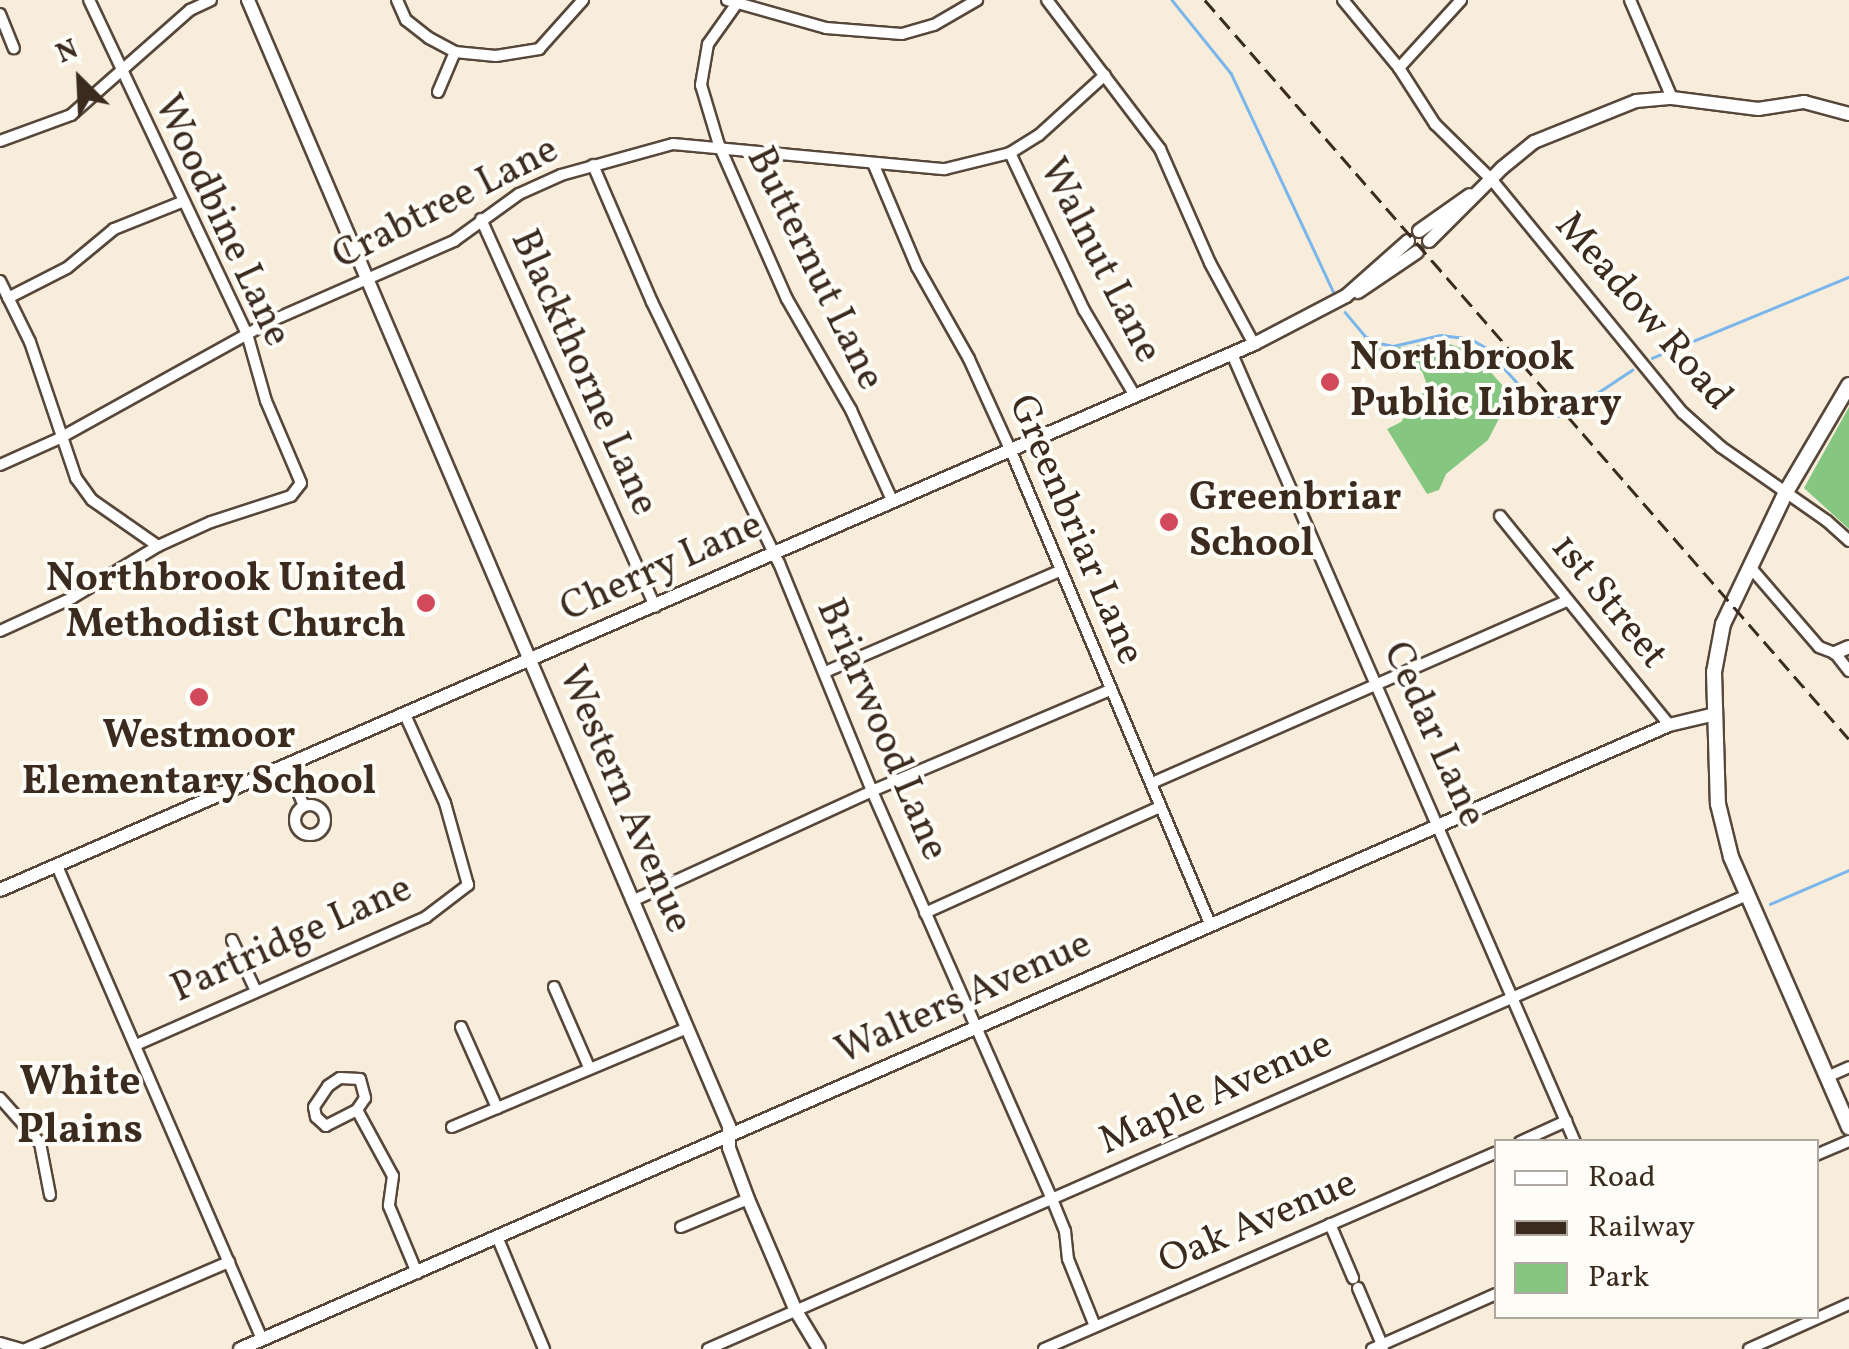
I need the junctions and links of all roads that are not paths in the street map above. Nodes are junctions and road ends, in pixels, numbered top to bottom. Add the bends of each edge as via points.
1 (89, 0) edge
2 (211, 0) edge
3 (248, 0) edge
4 (397, 0) edge
5 (583, 0) edge
6 (978, 0) edge
7 (1048, 0) edge
8 (1343, 0) edge
9 (1461, 0) edge
10 (1630, 0) edge
11 (731, 3) edge
12 (0, 14) edge
13 (14, 48) dead end
14 (455, 52) junction
15 (1399, 68) junction
16 (118, 69) junction
17 (1105, 75) junction
18 (438, 92) dead end
19 (1672, 98) junction
20 (1849, 114) edge
21 (0, 141) edge
22 (719, 146) junction
23 (1010, 153) junction
24 (873, 163) junction
25 (593, 165) junction
26 (1487, 184) junction
27 (184, 201) junction
28 (481, 219) junction
29 (1424, 236) dead end
30 (1413, 246) dead end
31 (0, 281) edge
32 (366, 281) junction
33 (8, 298) junction
34 (247, 334) junction
35 (1254, 344) junction
36 (1232, 354) junction
37 (1849, 385) edge
38 (1135, 396) junction
39 (60, 438) junction
40 (1011, 450) junction
41 (0, 465) edge
42 (1786, 492) junction
43 (893, 502) junction
44 (1500, 516) dead end
45 (1849, 542) edge
46 (158, 546) junction
47 (774, 554) junction
48 (1751, 568) junction
49 (1059, 572) junction
50 (1568, 601) junction
51 (654, 607) junction
52 (0, 631) edge
53 (1849, 647) edge
54 (1835, 653) junction
55 (530, 662) junction
56 (1849, 671) edge
57 (825, 672) junction
58 (1377, 682) junction
59 (1110, 690) junction
60 (1715, 714) junction
61 (406, 715) junction
62 (1669, 725) junction
63 (287, 766) junction
64 (1152, 782) junction
65 (872, 791) junction
66 (304, 806) dead end
67 (1158, 808) junction
68 (1441, 826) junction
69 (58, 866) junction
70 (0, 890) edge
71 (1747, 895) junction
72 (632, 901) junction
73 (925, 913) junction
74 (1211, 926) junction
75 (232, 940) dead end
76 (554, 987) dead end
77 (255, 989) junction
78 (1514, 997) junction
79 (461, 1028) dead end
80 (687, 1028) junction
81 (978, 1028) junction
82 (136, 1045) junction
83 (1849, 1067) edge
84 (589, 1068) junction
85 (1826, 1077) junction
86 (0, 1098) edge
87 (497, 1108) junction
88 (357, 1110) junction
89 (1566, 1121) junction
90 (452, 1126) dead end
91 (1849, 1128) edge
92 (728, 1137) junction
93 (1527, 1139) edge
94 (1575, 1139) edge
95 (1849, 1141) edge
96 (1494, 1153) edge
97 (1819, 1154) edge
98 (50, 1195) dead end
99 (748, 1198) junction
100 (1052, 1199) junction
101 (1330, 1224) junction
102 (681, 1227) dead end
103 (498, 1239) junction
104 (228, 1262) junction
105 (418, 1273) junction
106 (1494, 1295) edge
107 (1849, 1304) edge
108 (796, 1311) junction
109 (1819, 1317) edge
110 (1815, 1319) edge
111 (1095, 1326) junction
112 (262, 1339) junction
113 (0, 1343) edge
114 (1379, 1348) edge
115 (23, 1349) edge
116 (240, 1349) edge
117 (544, 1349) edge
118 (708, 1349) edge
119 (818, 1349) edge
120 (1044, 1349) edge
121 (1748, 1349) edge

1 - 16 street, Woodbine Lane
2 - 16 street
3 - 32 street, Western Avenue
4 - 14 street via 406,20
5 - 14 street via 539,49 496,56
6 - 11 street via 902,34 826,28
7 - 17 street
8 - 15 street, Meadow Road
9 - 15 street
10 - 19 street
11 - 22 street, Butternut Lane via 708,44 700,85
12 - 13 street
14 - 18 street
15 - 26 street, Meadow Road via 1435,124
16 - 21 street via 71,114
16 - 27 street, Woodbine Lane
17 - 23 street, Crabtree Lane
17 - 35 street via 1160,149
19 - 20 street via 1758,109 1804,102
19 - 26 street via 1636,101 1534,142
22 - 24 street, Crabtree Lane
22 - 25 street, Crabtree Lane via 673,144
22 - 43 street, Butternut Lane via 786,299 851,410
23 - 24 street, Crabtree Lane via 945,169
23 - 38 street, Walnut Lane via 1084,310
24 - 40 street, Greenbriar Lane via 917,267
25 - 28 street, Crabtree Lane via 519,194
25 - 47 street, Briarwood Lane
26 - 29 street via 1447,208
26 - 42 street, Meadow Road via 1649,374 1722,447
27 - 33 street via 114,229 66,268
27 - 34 street, Woodbine Lane
28 - 32 street, Crabtree Lane via 454,241
28 - 51 street, Blackthorne Lane
30 - 35 street, Cherry Lane via 1379,280
31 - 33 street
32 - 34 street, Crabtree Lane
32 - 55 street, Western Avenue
33 - 39 street via 30,342
34 - 39 street, Crabtree Lane
34 - 46 street, Woodbine Lane via 301,483 291,496
35 - 36 street, Cherry Lane
36 - 38 street, Cherry Lane
36 - 58 street, Cedar Lane
37 - 42 main road
38 - 40 street, Cherry Lane
39 - 41 street, Crabtree Lane
39 - 46 street via 92,500
40 - 43 street, Cherry Lane
40 - 49 street, Greenbriar Lane
42 - 45 street, Meadow Road
42 - 48 main road
43 - 47 street, Cherry Lane
44 - 50 street, 1st Street
46 - 52 street via 72,598
47 - 51 street, Cherry Lane
47 - 57 street, Briarwood Lane
48 - 54 street via 1818,647
48 - 60 main road via 1716,644
49 - 57 street
49 - 59 street, Greenbriar Lane
50 - 58 street
50 - 62 street, 1st Street
51 - 55 street, Cherry Lane
53 - 54 street
54 - 56 street
55 - 61 street, Cherry Lane
55 - 72 street, Western Avenue
57 - 65 street, Briarwood Lane
58 - 64 street
58 - 68 street, Cedar Lane
59 - 64 street, Greenbriar Lane
59 - 65 street
60 - 62 street, Walters Avenue
60 - 71 main road via 1718,804
61 - 63 street, Cherry Lane
61 - 77 street, Partridge Lane via 445,803 468,885 426,917
62 - 68 street, Walters Avenue
63 - 66 street
63 - 69 street, Cherry Lane
64 - 67 street, Greenbriar Lane
65 - 72 street
65 - 73 street, Briarwood Lane
67 - 73 street
67 - 74 street, Greenbriar Lane
68 - 74 street, Walters Avenue
68 - 78 street, Cedar Lane
69 - 70 street, Cherry Lane
69 - 82 street
71 - 78 street, Maple Avenue
71 - 85 main road
72 - 80 street, Western Avenue
73 - 81 street, Briarwood Lane
74 - 81 street, Walters Avenue
75 - 77 street
76 - 84 street
77 - 82 street, Partridge Lane
78 - 89 street, Cedar Lane
78 - 100 street, Maple Avenue
79 - 87 street
80 - 84 street
80 - 92 street, Western Avenue
81 - 92 street, Walters Avenue
81 - 100 street, Briarwood Lane
82 - 104 street
83 - 85 street
84 - 87 street
85 - 91 main road
86 - 98 street via 40,1143
87 - 90 street
88 - 88 street via 326,1126 314,1107 328,1086 350,1077 364,1088
88 - 105 street via 393,1176 389,1206
89 - 93 street
89 - 94 street, Cedar Lane
92 - 99 street, Western Avenue
92 - 103 street, Walters Avenue
95 - 97 street
96 - 101 street, Oak Avenue
99 - 102 street
99 - 108 street, Western Avenue
100 - 108 street, Maple Avenue
100 - 111 street, Briarwood Lane
101 - 111 street, Oak Avenue
101 - 114 street
103 - 105 street, Walters Avenue
103 - 117 street
104 - 112 street
104 - 115 street
105 - 112 street, Walters Avenue
106 - 114 street
107 - 109 street
108 - 118 street, Maple Avenue
108 - 119 street, Western Avenue
110 - 121 street
111 - 120 street, Oak Avenue
112 - 116 street, Walters Avenue
113 - 115 street

